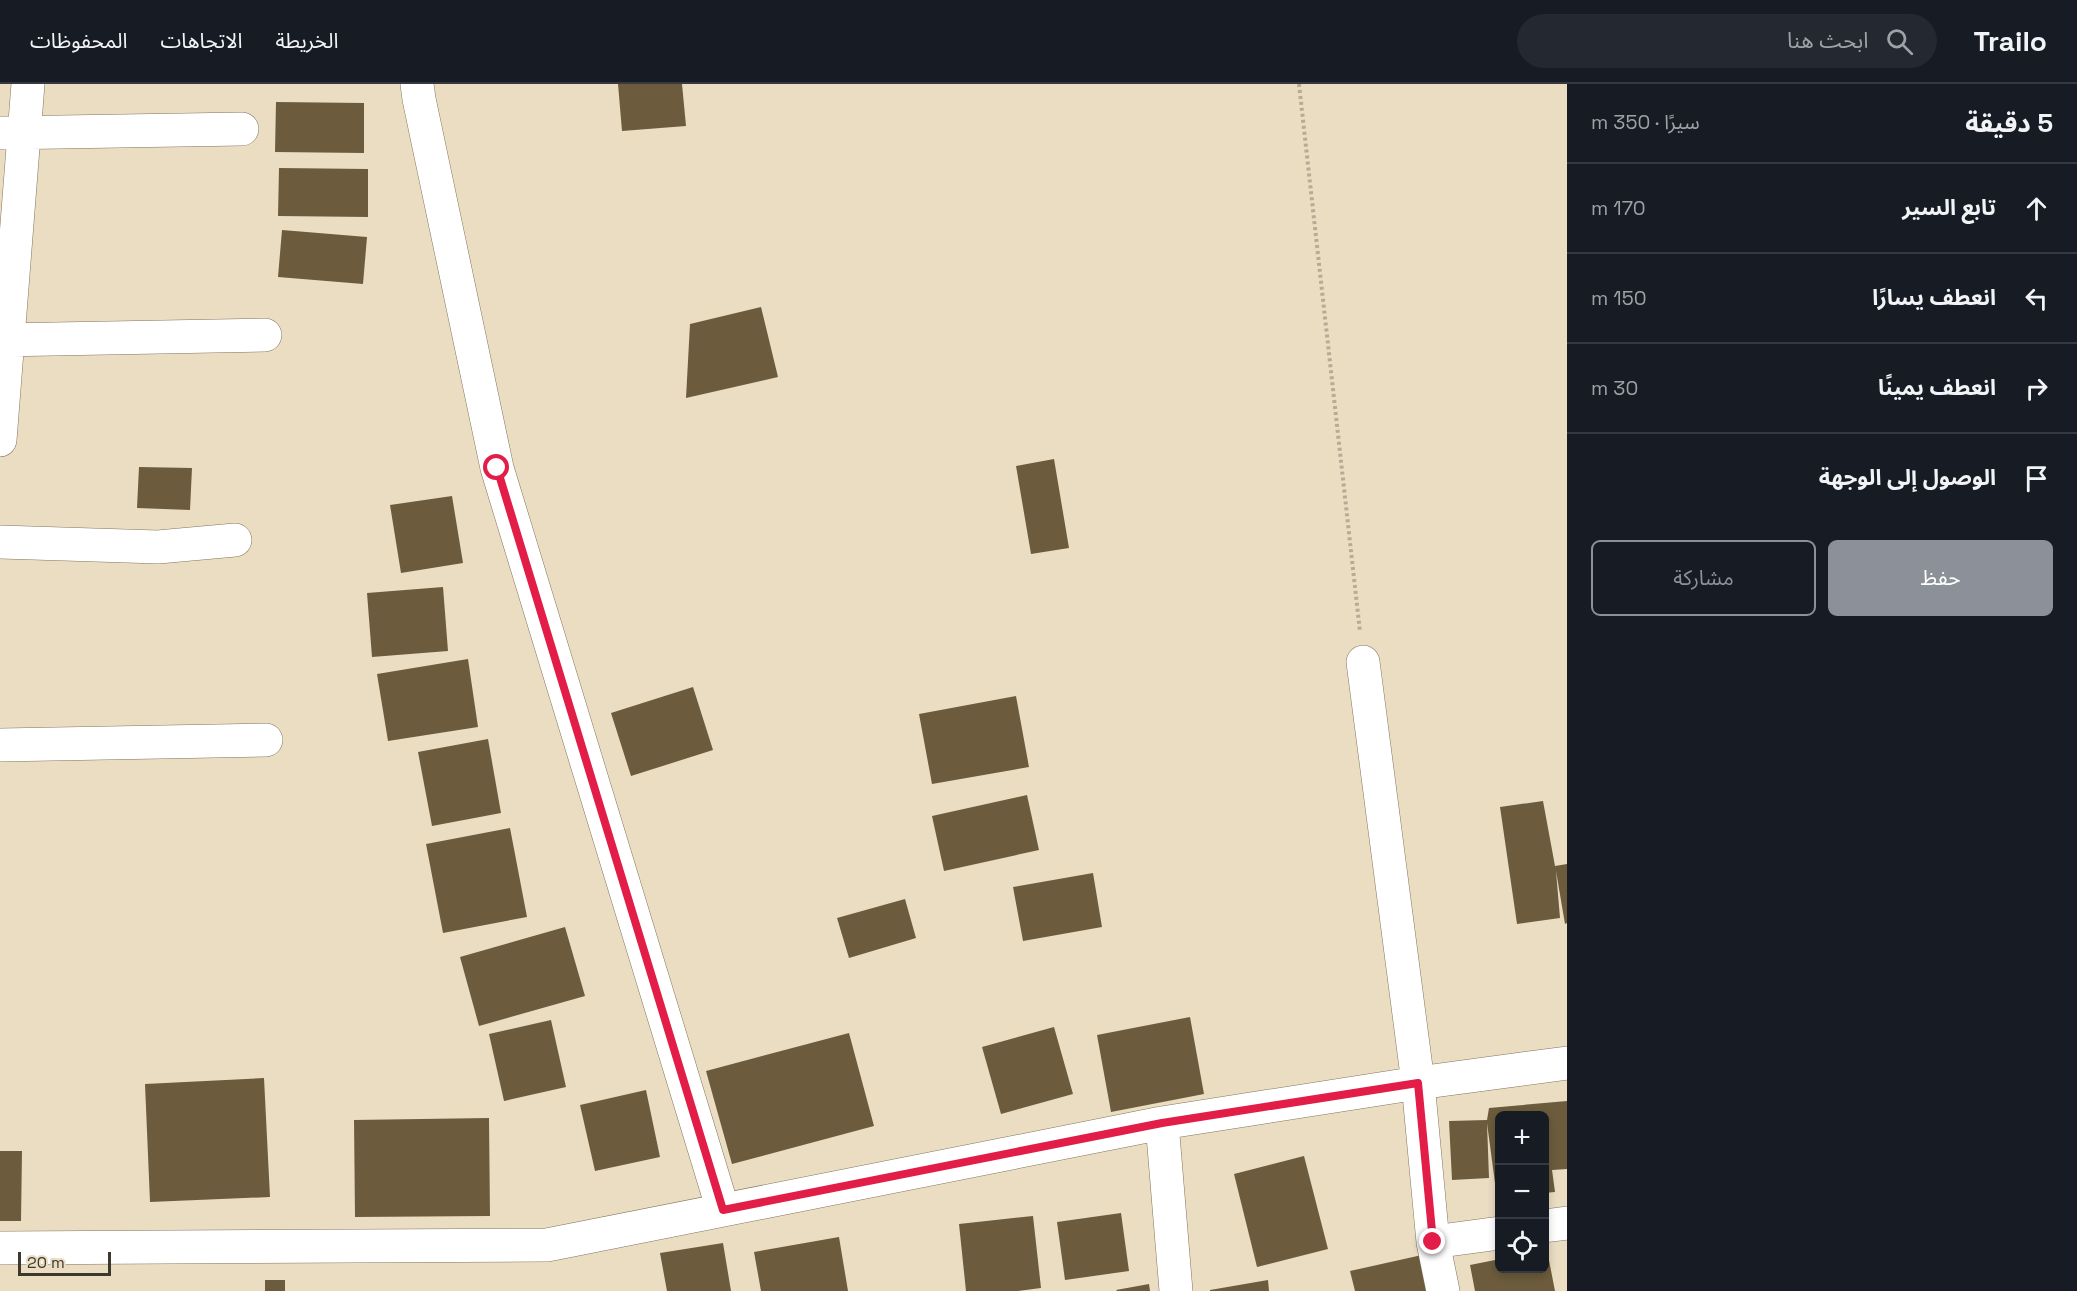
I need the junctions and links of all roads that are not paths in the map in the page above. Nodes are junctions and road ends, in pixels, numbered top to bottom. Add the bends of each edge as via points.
1 (28, 84) edge
2 (417, 84) edge
3 (242, 129) dead end
4 (12, 132) edge
5 (265, 335) dead end
6 (4, 340) edge
7 (0, 440) edge
8 (235, 540) dead end
9 (0, 542) edge
10 (1363, 662) road end
11 (266, 740) dead end
12 (0, 745) edge
13 (1567, 1063) edge
14 (1418, 1083) junction
15 (1162, 1123) junction
16 (723, 1210) junction
17 (1567, 1223) edge
18 (1549, 1226) edge
19 (1495, 1234) edge
20 (1433, 1242) junction
21 (0, 1248) edge
22 (1176, 1291) edge
23 (1443, 1291) edge

1 - 4 street
2 - 16 street via 497,468
3 - 4 street
4 - 6 street
5 - 6 street
6 - 7 street
8 - 9 street via 158,547
10 - 14 street
11 - 12 street
13 - 14 street
14 - 15 street
14 - 20 street
15 - 16 street
15 - 22 street
16 - 21 street via 547,1245
17 - 18 street
19 - 20 street
20 - 23 street

